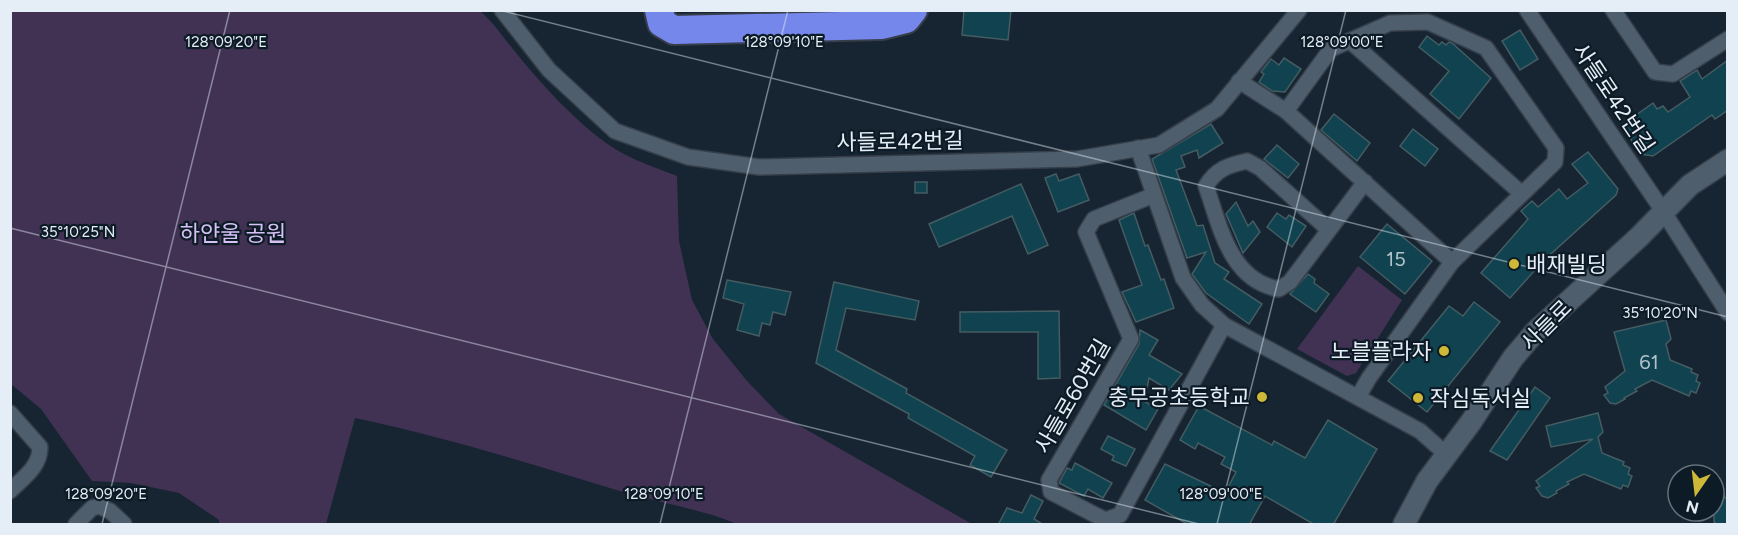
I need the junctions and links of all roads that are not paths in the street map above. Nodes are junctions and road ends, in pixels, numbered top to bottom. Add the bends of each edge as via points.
1 (502, 10) edge
2 (659, 10) edge
3 (913, 10) edge
4 (1299, 10) edge
5 (1527, 10) edge
6 (1613, 10) edge
7 (1728, 39) edge
8 (1350, 41) junction
9 (1239, 81) junction
10 (1286, 111) junction
11 (1138, 148) junction
12 (1728, 160) edge
13 (1365, 182) junction
14 (1521, 193) junction
15 (1154, 195) junction
16 (1663, 211) junction
17 (1329, 230) junction
18 (1452, 262) junction
19 (1728, 313) edge
20 (1224, 325) junction
21 (1358, 398) junction
22 (10, 413) edge
23 (1447, 455) junction
24 (10, 490) edge
25 (76, 525) edge
26 (124, 525) edge
27 (1404, 525) edge

1 - 11 street, 사들로42번길 via 549,70 615,131 688,157 759,166 1077,159
2 - 3 highway via 662,23 674,30 882,25 906,19
4 - 9 street, 사들로42번길
5 - 16 street, 사들로42번길
6 - 7 street via 1655,72 1673,74
8 - 10 street via 1331,49
8 - 14 street
8 - 14 street via 1390,23 1428,22 1486,48 1556,148 1555,162
9 - 10 street
9 - 11 street, 사들로42번길 via 1217,109 1159,145
10 - 13 street
11 - 15 street
12 - 16 street, 사들로 via 1690,185
13 - 17 street
13 - 18 street
14 - 18 street
15 - 20 street via 1183,278 1202,305
15 - 20 street, 사들로60번길 via 1094,219 1086,232 1131,339 1048,480 1051,492 1105,520 1120,514
16 - 19 street, 사들로42번길
16 - 23 street, 사들로 via 1640,237 1536,331
17 - 17 street via 1290,282 1279,289 1267,287 1241,268 1227,248 1206,186 1213,174 1247,161 1260,168
18 - 21 street
20 - 21 street
21 - 23 street via 1420,431
22 - 24 street via 40,447 36,466
23 - 27 street, 사들로 via 1427,481
25 - 26 street via 92,507 99,506

